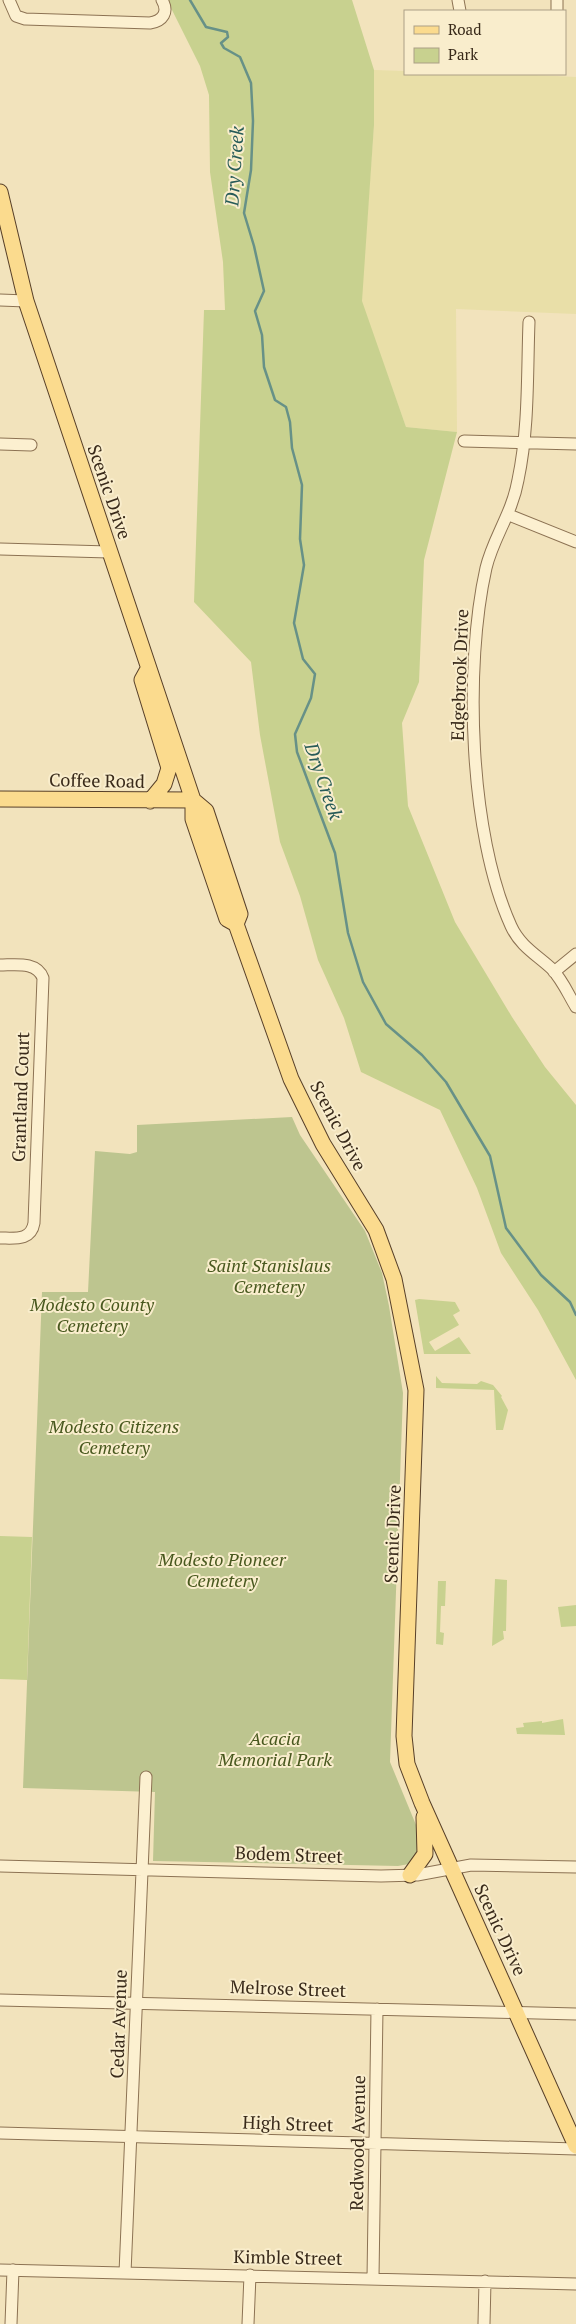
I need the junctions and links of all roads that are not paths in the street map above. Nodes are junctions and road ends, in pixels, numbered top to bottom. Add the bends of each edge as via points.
1 (9, 0) edge
2 (164, 6) edge
3 (0, 192) edge
4 (0, 300) edge
5 (26, 301) junction
6 (529, 322) dead end
7 (464, 441) dead end
8 (524, 443) junction
9 (0, 444) edge
10 (31, 444) dead end
11 (576, 444) edge
12 (509, 515) junction
13 (576, 542) edge
14 (0, 550) edge
15 (110, 552) junction
16 (148, 667) junction
17 (0, 799) edge
18 (193, 800) junction
19 (150, 801) junction
20 (576, 954) edge
21 (0, 965) edge
22 (554, 972) junction
23 (576, 1007) edge
24 (0, 1238) edge
25 (146, 1777) dead end
26 (422, 1803) junction
27 (0, 1866) edge
28 (576, 1867) edge
29 (142, 1868) junction
30 (451, 1868) junction
31 (410, 1875) junction
32 (0, 2000) edge
33 (137, 2003) junction
34 (378, 2009) junction
35 (517, 2012) junction
36 (576, 2014) edge
37 (0, 2133) edge
38 (132, 2137) junction
39 (375, 2144) junction
40 (576, 2148) edge
41 (0, 2270) edge
42 (13, 2270) junction
43 (125, 2273) junction
44 (250, 2275) junction
45 (373, 2278) junction
46 (485, 2281) junction
47 (576, 2284) edge
48 (11, 2324) edge
49 (248, 2324) edge
50 (484, 2324) edge

1 - 2 street via 16,16 25,19 150,23 158,22
3 - 5 main road, Scenic Drive
4 - 5 street
5 - 15 main road, Scenic Drive
6 - 8 street, Edgebrook Drive
7 - 8 street
8 - 11 street
8 - 12 street, Edgebrook Drive
9 - 10 street
12 - 13 street
12 - 22 street, Edgebrook Drive via 487,564 478,617 473,697 478,786 491,862 509,922 520,942
14 - 15 street
15 - 16 main road, Scenic Drive
16 - 18 main road, Scenic Drive
16 - 19 main road via 142,680 169,768 164,784
17 - 19 main road, Coffee Road
18 - 19 main road, Coffee Road
18 - 26 main road, Scenic Drive via 206,811 240,914 236,924 295,1087 323,1144 372,1222 394,1279 416,1390 404,1744 407,1764
20 - 22 street
21 - 24 street, Grantland Court via 31,966 37,968 43,978 34,1223 30,1234 25,1237
22 - 23 street, Edgebrook Drive
25 - 29 street, Cedar Avenue
26 - 30 main road, Scenic Drive
26 - 31 main road via 426,1849 421,1863
27 - 29 street, Bodem Street
28 - 30 street, Bodem Street via 471,1865
29 - 31 street, Bodem Street
29 - 33 street, Cedar Avenue
30 - 31 street, Bodem Street
30 - 35 main road, Scenic Drive
32 - 33 street, Melrose Street
33 - 34 street, Melrose Street
33 - 38 street, Cedar Avenue
34 - 35 street, Melrose Street
34 - 39 street, Redwood Avenue
35 - 36 street, Melrose Street
35 - 40 main road, Scenic Drive
37 - 38 street, High Street
38 - 39 street, High Street
38 - 43 street, Cedar Avenue
39 - 40 street, High Street
39 - 45 street, Redwood Avenue
41 - 42 street, Kimble Street
42 - 43 street, Kimble Street
42 - 48 street
43 - 44 street, Kimble Street
44 - 45 street, Kimble Street
44 - 49 street
45 - 46 street, Kimble Street
46 - 47 street, Kimble Street
46 - 50 street

